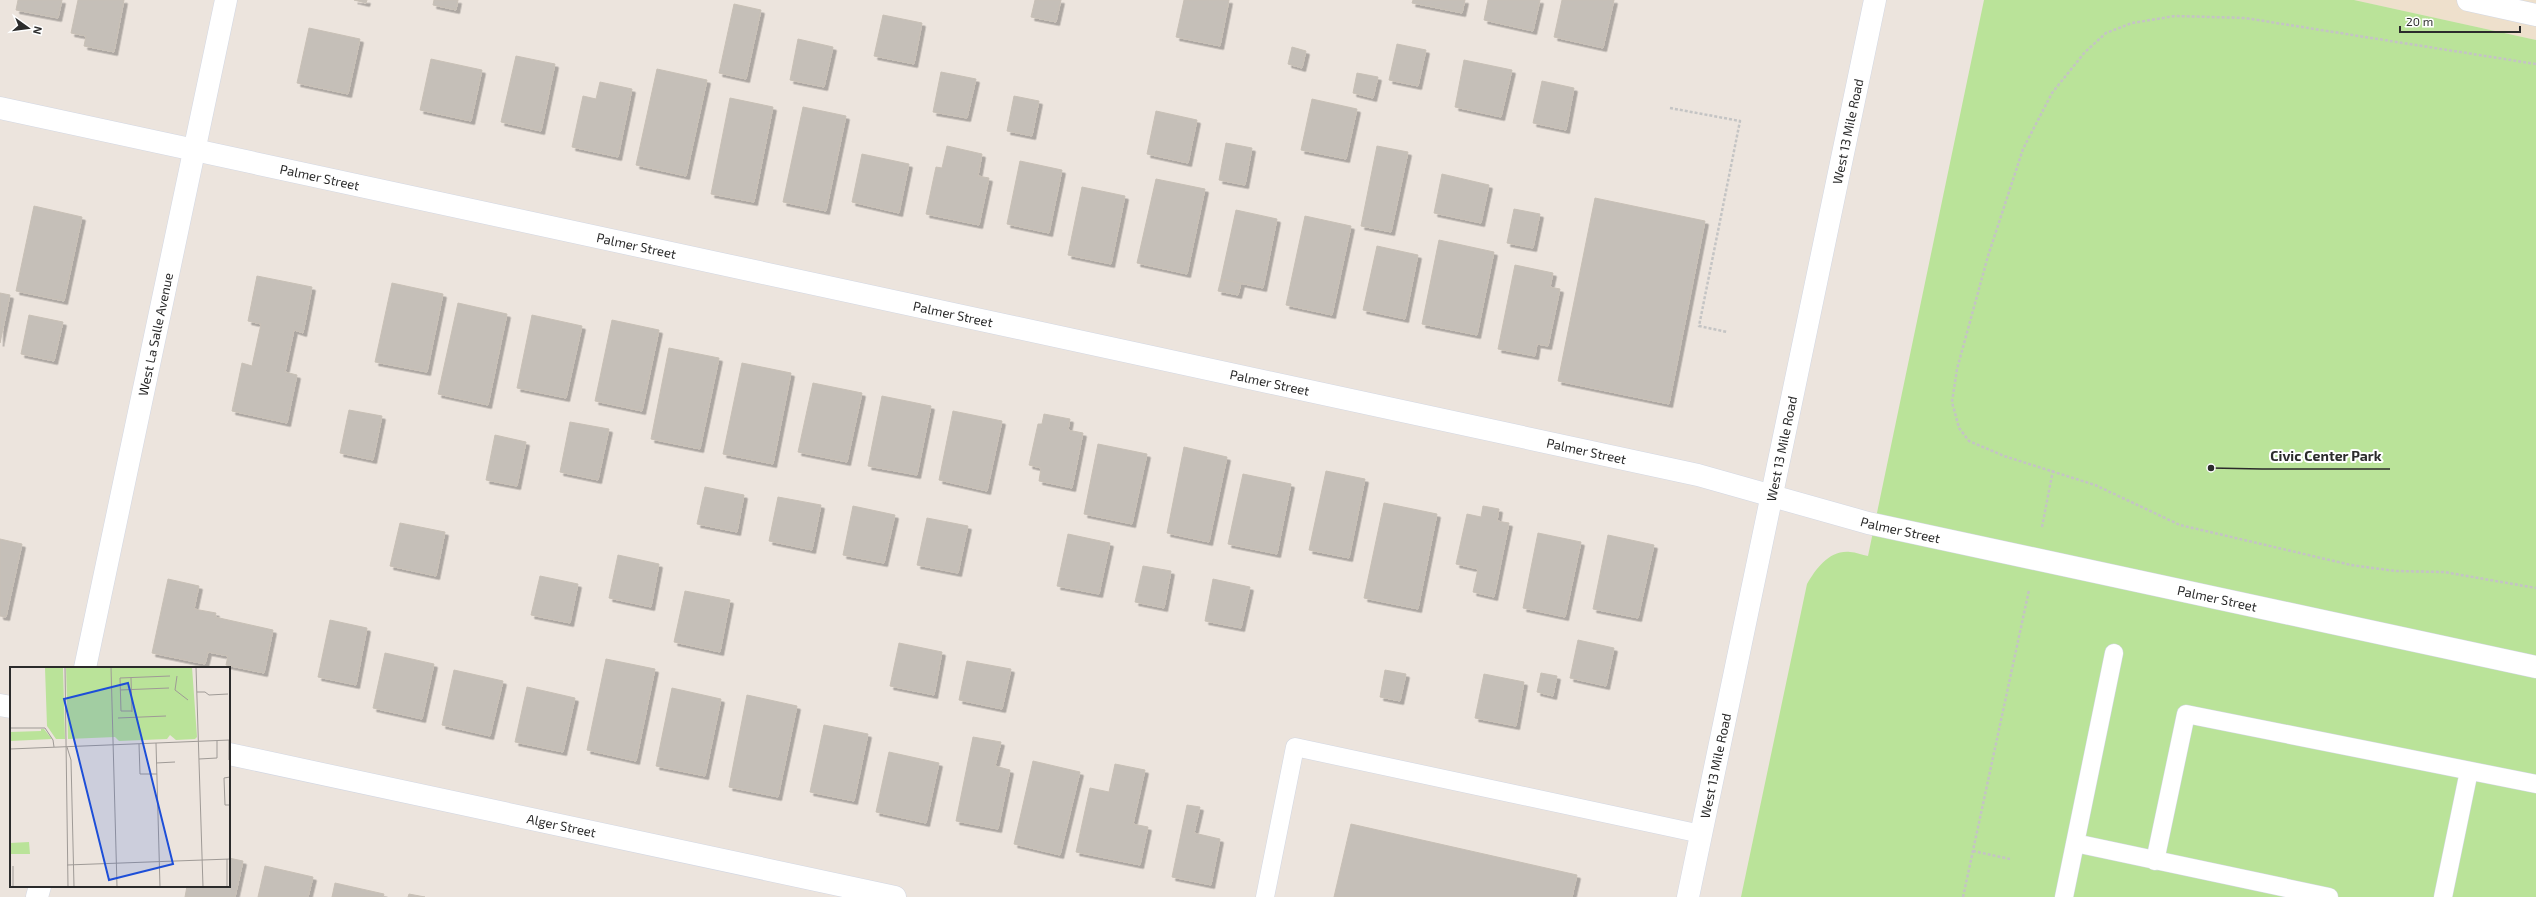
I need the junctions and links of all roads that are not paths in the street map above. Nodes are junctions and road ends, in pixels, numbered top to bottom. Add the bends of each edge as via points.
1 (226, 0) edge
2 (1875, 0) edge
3 (2468, 0) edge
4 (2536, 15) edge
5 (0, 108) edge
6 (194, 149) junction
7 (1772, 496) junction
8 (2114, 653) dead end
9 (86, 667) edge
10 (2536, 667) edge
11 (0, 705) edge
12 (10, 707) edge
13 (230, 754) edge
14 (2469, 771) junction
15 (2536, 784) edge
16 (1701, 834) junction
17 (2075, 843) junction
18 (2155, 861) junction
19 (40, 887) edge
20 (38, 897) edge
21 (895, 897) edge
22 (1265, 897) edge
23 (1688, 897) edge
24 (2064, 897) edge
25 (2329, 897) edge
26 (2443, 897) edge

1 - 6 street, West La Salle Avenue
2 - 7 street, West 13 Mile Road
3 - 4 street
5 - 6 street, Palmer Street
6 - 7 street, Palmer Street via 1698,475
6 - 9 street, West La Salle Avenue
7 - 10 street, Palmer Street via 1874,524
7 - 16 street, West 13 Mile Road
8 - 17 lane
11 - 12 street
13 - 21 street, Alger Street
14 - 15 lane
14 - 18 lane via 2186,714
14 - 26 lane
16 - 22 lane via 1295,747
16 - 23 street, West 13 Mile Road
17 - 18 lane
17 - 24 lane
18 - 25 lane
19 - 20 street

